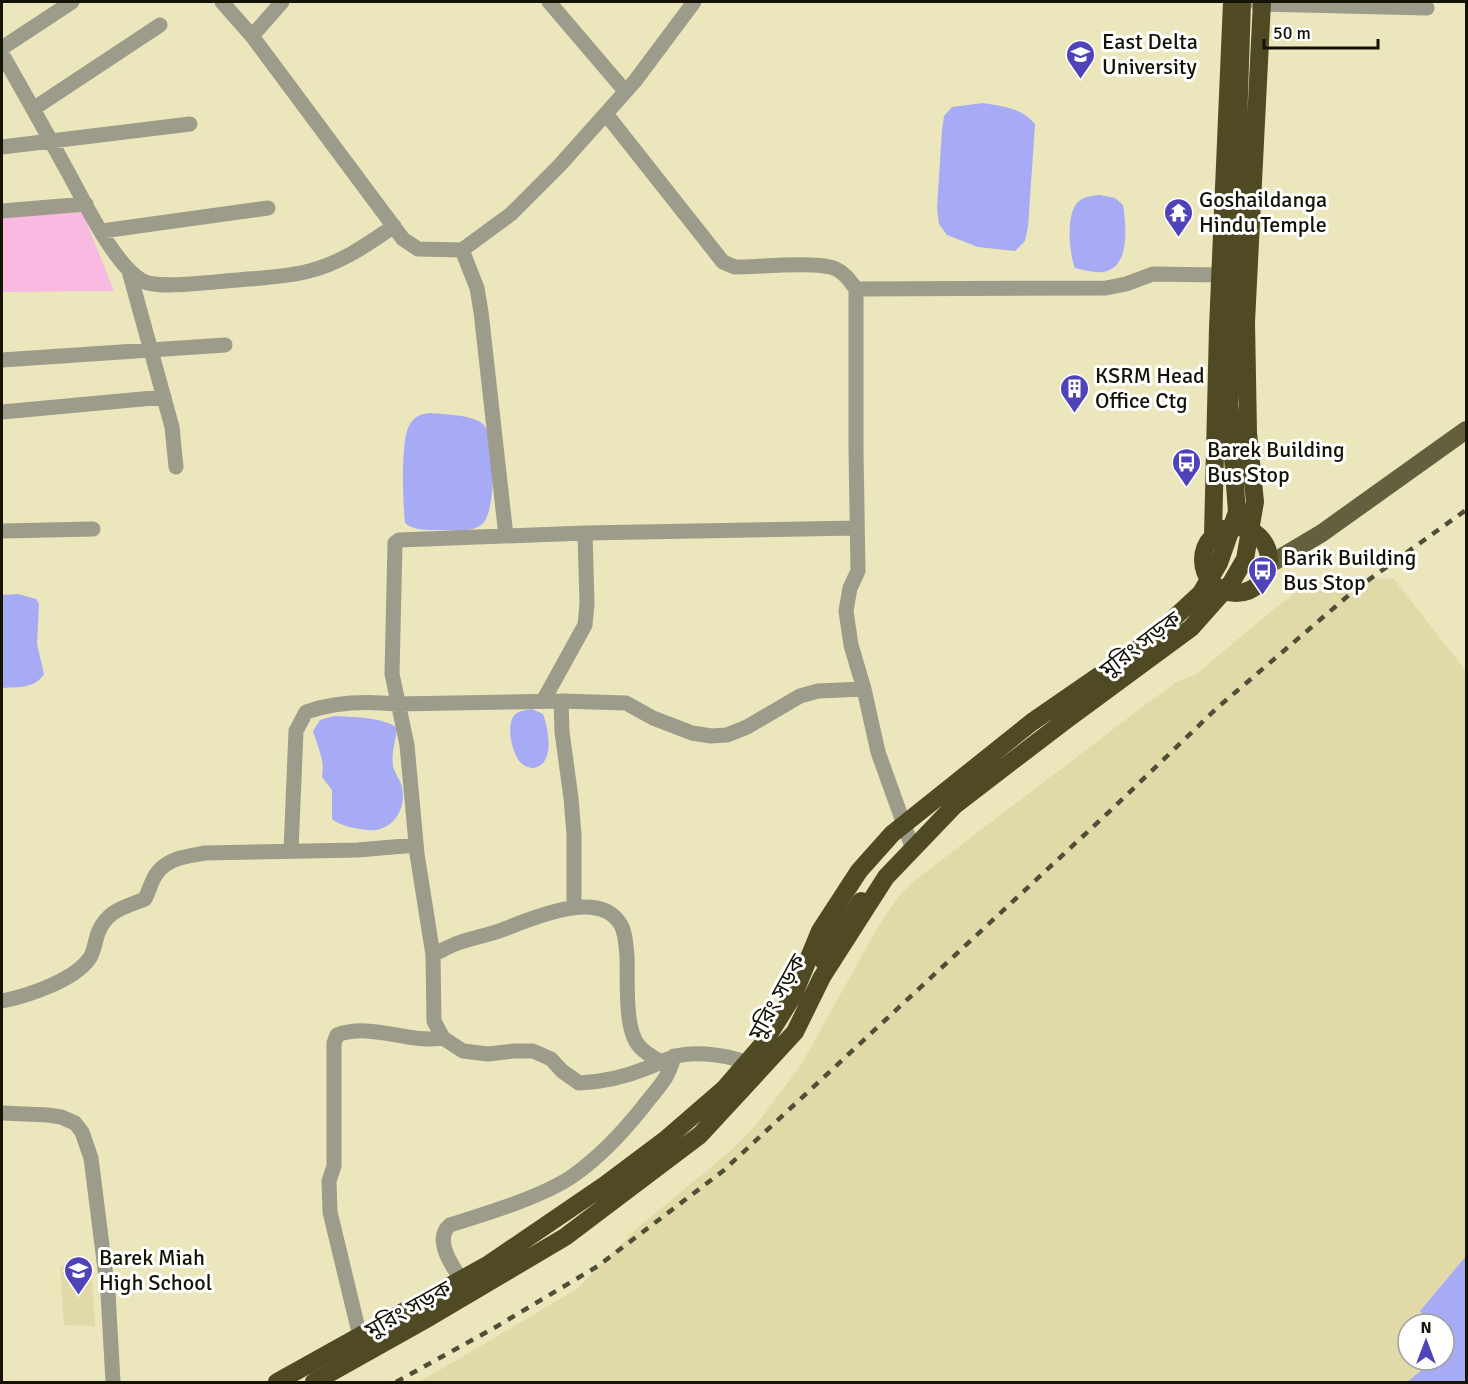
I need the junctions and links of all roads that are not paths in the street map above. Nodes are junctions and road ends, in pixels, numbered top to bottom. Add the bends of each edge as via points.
1 (72, 2) edge
2 (222, 2) edge
3 (282, 2) edge
4 (549, 2) edge
5 (694, 2) edge
6 (1232, 2) edge
7 (1255, 2) edge
8 (1427, 8) dead end
9 (160, 25) dead end
10 (252, 36) junction
11 (2, 48) edge
12 (2, 54) edge
13 (624, 91) junction
14 (33, 109) junction
15 (606, 114) junction
16 (190, 124) dead end
17 (51, 141) junction
18 (2, 147) edge
19 (86, 204) junction
20 (268, 208) dead end
21 (2, 211) edge
22 (394, 226) junction
23 (102, 231) junction
24 (462, 250) junction
25 (129, 271) junction
26 (1220, 275) junction
27 (856, 289) junction
28 (225, 345) dead end
29 (151, 350) junction
30 (2, 360) edge
31 (164, 396) junction
32 (2, 412) edge
33 (1467, 430) edge
34 (176, 467) dead end
35 (856, 528) junction
36 (93, 529) dead end
37 (2, 531) edge
38 (1251, 531) junction
39 (585, 533) junction
40 (1213, 535) junction
41 (506, 536) junction
42 (1270, 564) junction
43 (1231, 593) junction
44 (864, 689) junction
45 (543, 701) junction
46 (561, 701) junction
47 (397, 704) junction
48 (911, 843) junction
49 (416, 845) junction
50 (291, 851) junction
51 (574, 908) junction
52 (433, 955) junction
53 (2, 1001) edge
54 (443, 1038) junction
55 (668, 1059) junction
56 (762, 1071) junction
57 (2, 1113) edge
58 (475, 1299) junction
59 (366, 1360) junction
60 (113, 1383) edge
61 (277, 1383) edge
62 (314, 1383) edge
63 (330, 1383) edge

1 - 11 street
2 - 10 street
3 - 10 street
4 - 13 street
5 - 13 street
6 - 26 highway
7 - 8 street
7 - 38 highway via 1240,434
7 - 61 highway, bridge via 1229,404 1237,512 1219,563 1201,593 1148,642 1032,722 892,834 859,871 820,931 793,996 763,1044 725,1088 665,1140 489,1264
7 - 62 highway, bridge via 1246,322 1248,433 1255,502 1245,559 1231,583 1191,628 955,805 886,876 822,977 795,1032 700,1135 565,1237
9 - 14 street
10 - 22 street
12 - 14 street
13 - 15 street
14 - 17 street
15 - 24 street via 511,214
15 - 27 street via 723,262 735,267 834,268 845,274
16 - 17 street
17 - 18 street
17 - 19 street
19 - 21 street
19 - 23 street
20 - 23 street
22 - 24 street via 418,249
22 - 25 street via 359,250 308,272 156,285
23 - 25 street
24 - 41 street via 477,288 481,312
25 - 29 street
26 - 27 street via 1153,274 1106,288
26 - 40 highway
27 - 35 street
28 - 29 street
29 - 30 street
29 - 31 street
31 - 32 street
31 - 34 street
33 - 42 main road
35 - 39 street
35 - 44 street via 858,571 846,611
36 - 37 street
38 - 40 highway via 1232,527
38 - 42 highway via 1266,544
39 - 41 street
39 - 45 street via 585,625
40 - 43 highway via 1203,552 1204,572 1216,588
41 - 47 street via 395,543 392,674
42 - 43 highway via 1254,589
43 - 48 highway, মুরিং সড়ক via 1184,642
44 - 46 street via 818,691 800,696 747,727 711,736 653,718 626,703
44 - 48 street via 878,752
45 - 46 street
45 - 47 street
46 - 51 street via 574,835
47 - 49 street via 406,744
47 - 50 street via 329,705 306,712 301,718 296,731
48 - 56 highway, মুরিং সড়ক via 879,874 839,933
49 - 50 street
49 - 52 street
50 - 53 street via 205,853 166,865 156,873 145,899 123,906 104,920 90,959 44,989
51 - 52 street via 456,943
51 - 55 street via 600,909 614,916 622,926 632,1036 640,1047
52 - 54 street via 434,1021
54 - 55 street via 463,1051 533,1051 551,1059 579,1083 601,1082
54 - 59 street via 430,1040 365,1031 337,1035 334,1043 334,1166 328,1193
55 - 56 street via 707,1054 744,1060
55 - 58 street via 671,1071 661,1087 598,1157 573,1177 443,1231 445,1248
56 - 58 highway, মুরিং সড়ক via 700,1136 615,1209 578,1238
57 - 60 street via 62,1117 75,1123 87,1144 108,1293
58 - 59 highway, মুরিং সড়ক
59 - 63 highway, মুরিং সড়ক

